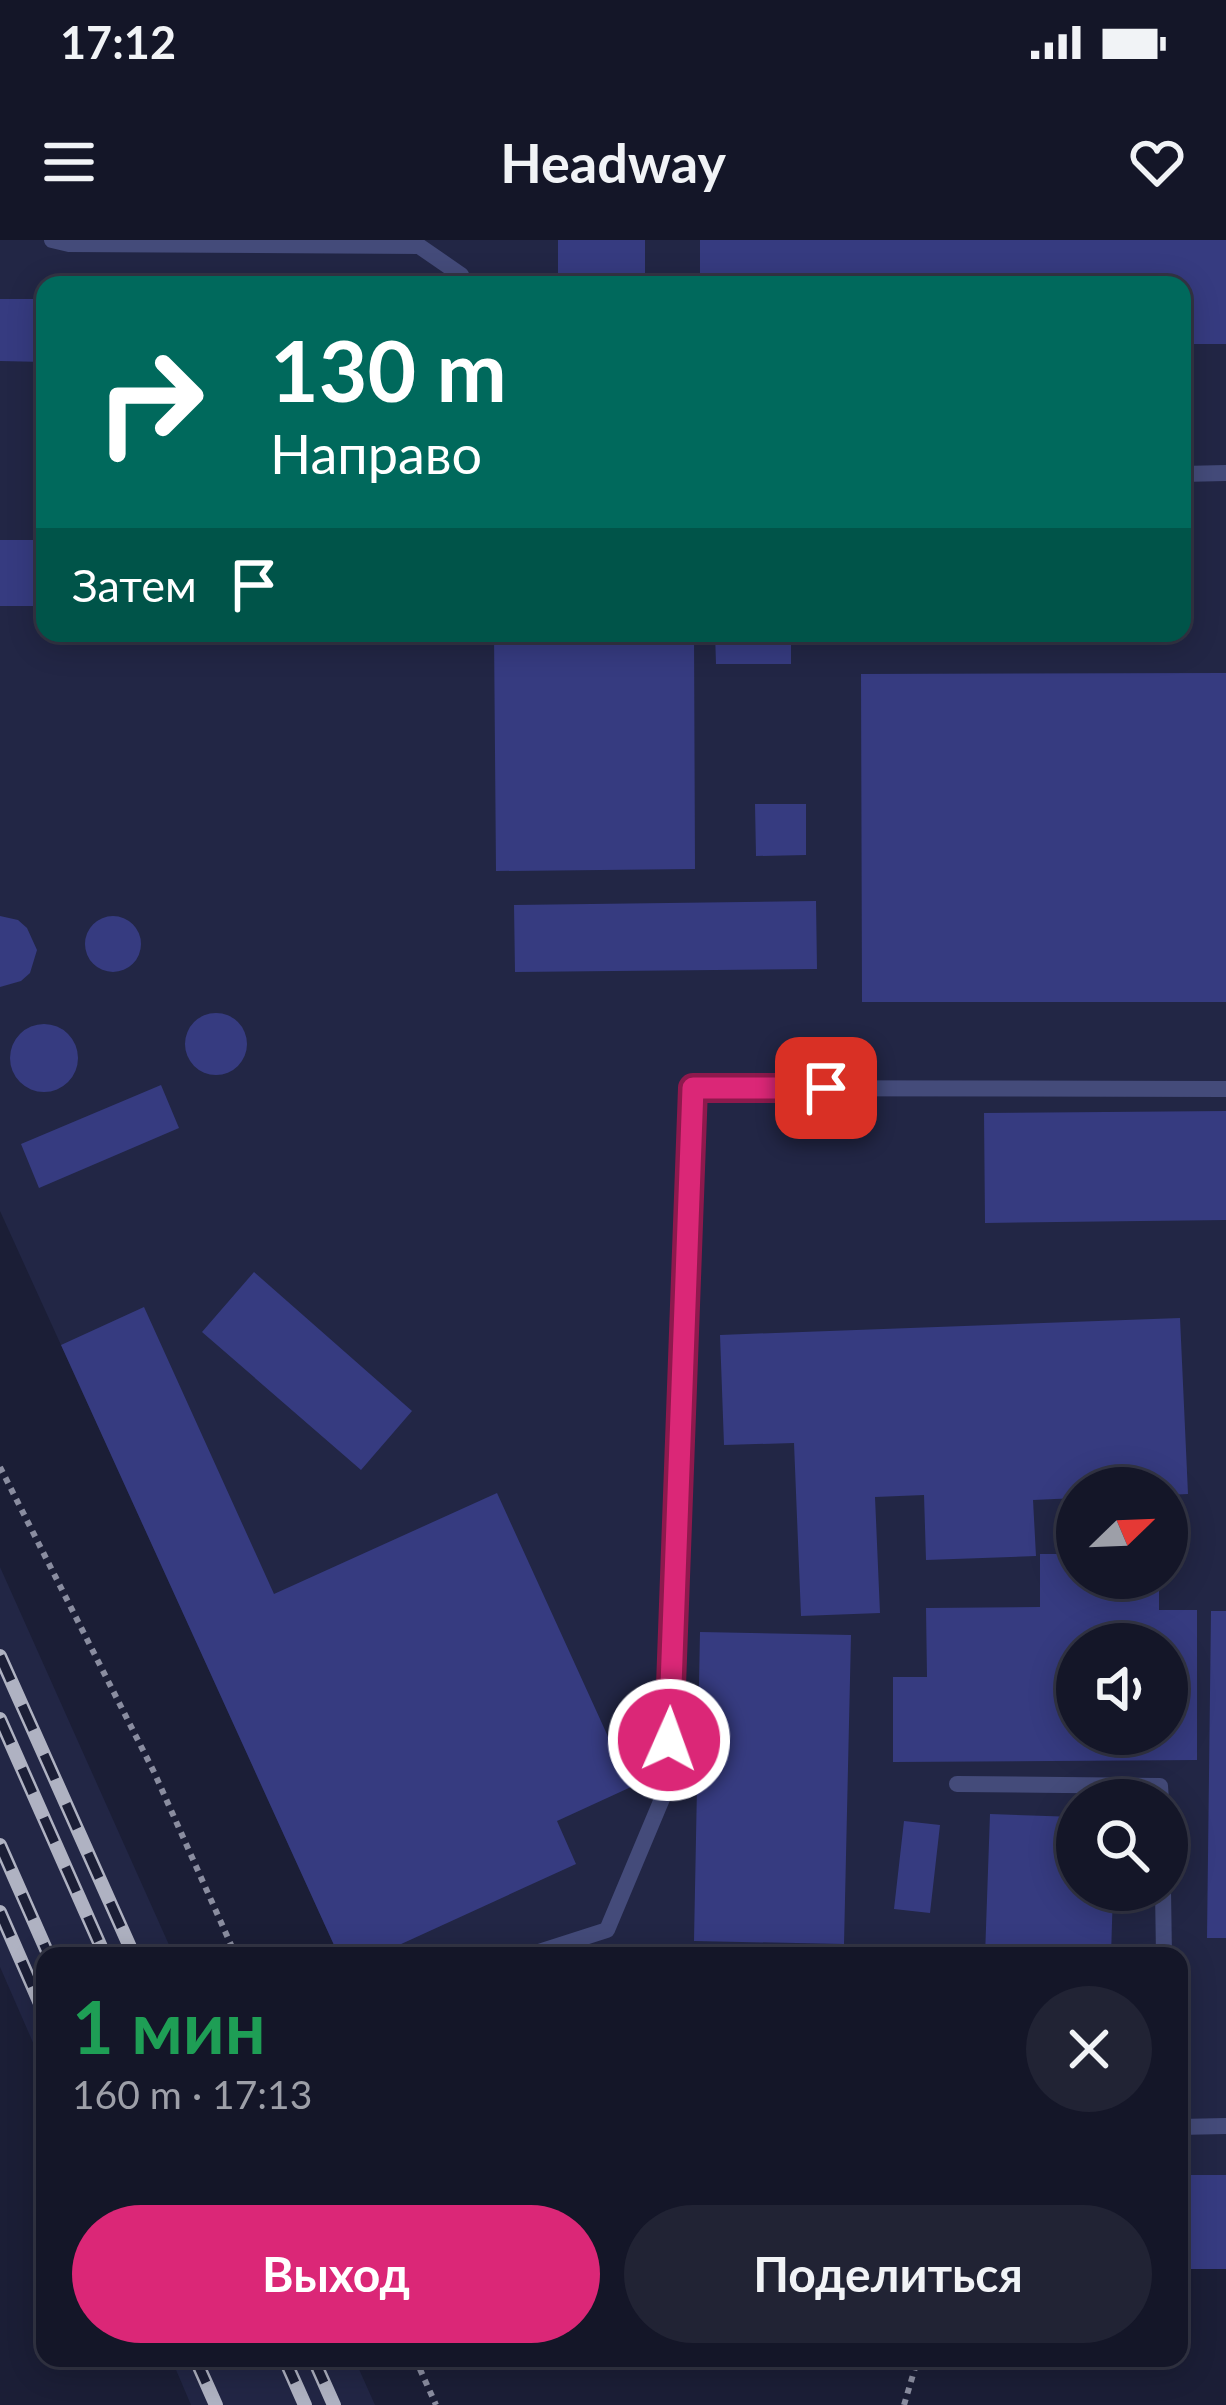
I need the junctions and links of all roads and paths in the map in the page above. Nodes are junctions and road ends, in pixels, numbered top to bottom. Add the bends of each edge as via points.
1 (52, 240) edge
2 (461, 276) edge
3 (1226, 473) edge
4 (1191, 474) edge
5 (1226, 1089) edge
6 (0, 1467) edge
7 (957, 1784) dead end
8 (1056, 1785) edge
9 (1163, 1911) edge
10 (232, 1947) edge
11 (554, 1947) edge
12 (1164, 1947) edge
13 (1226, 2126) edge
14 (1188, 2128) edge
15 (420, 2367) edge
16 (915, 2367) edge
17 (436, 2405) edge
18 (904, 2405) edge

1 - 2 lane via 418,247
3 - 4 lane
5 - 11 lane via 693,1088 667,1787 608,1930
6 - 10 path
7 - 8 lane
9 - 12 lane
13 - 14 lane
15 - 17 path
16 - 18 path

